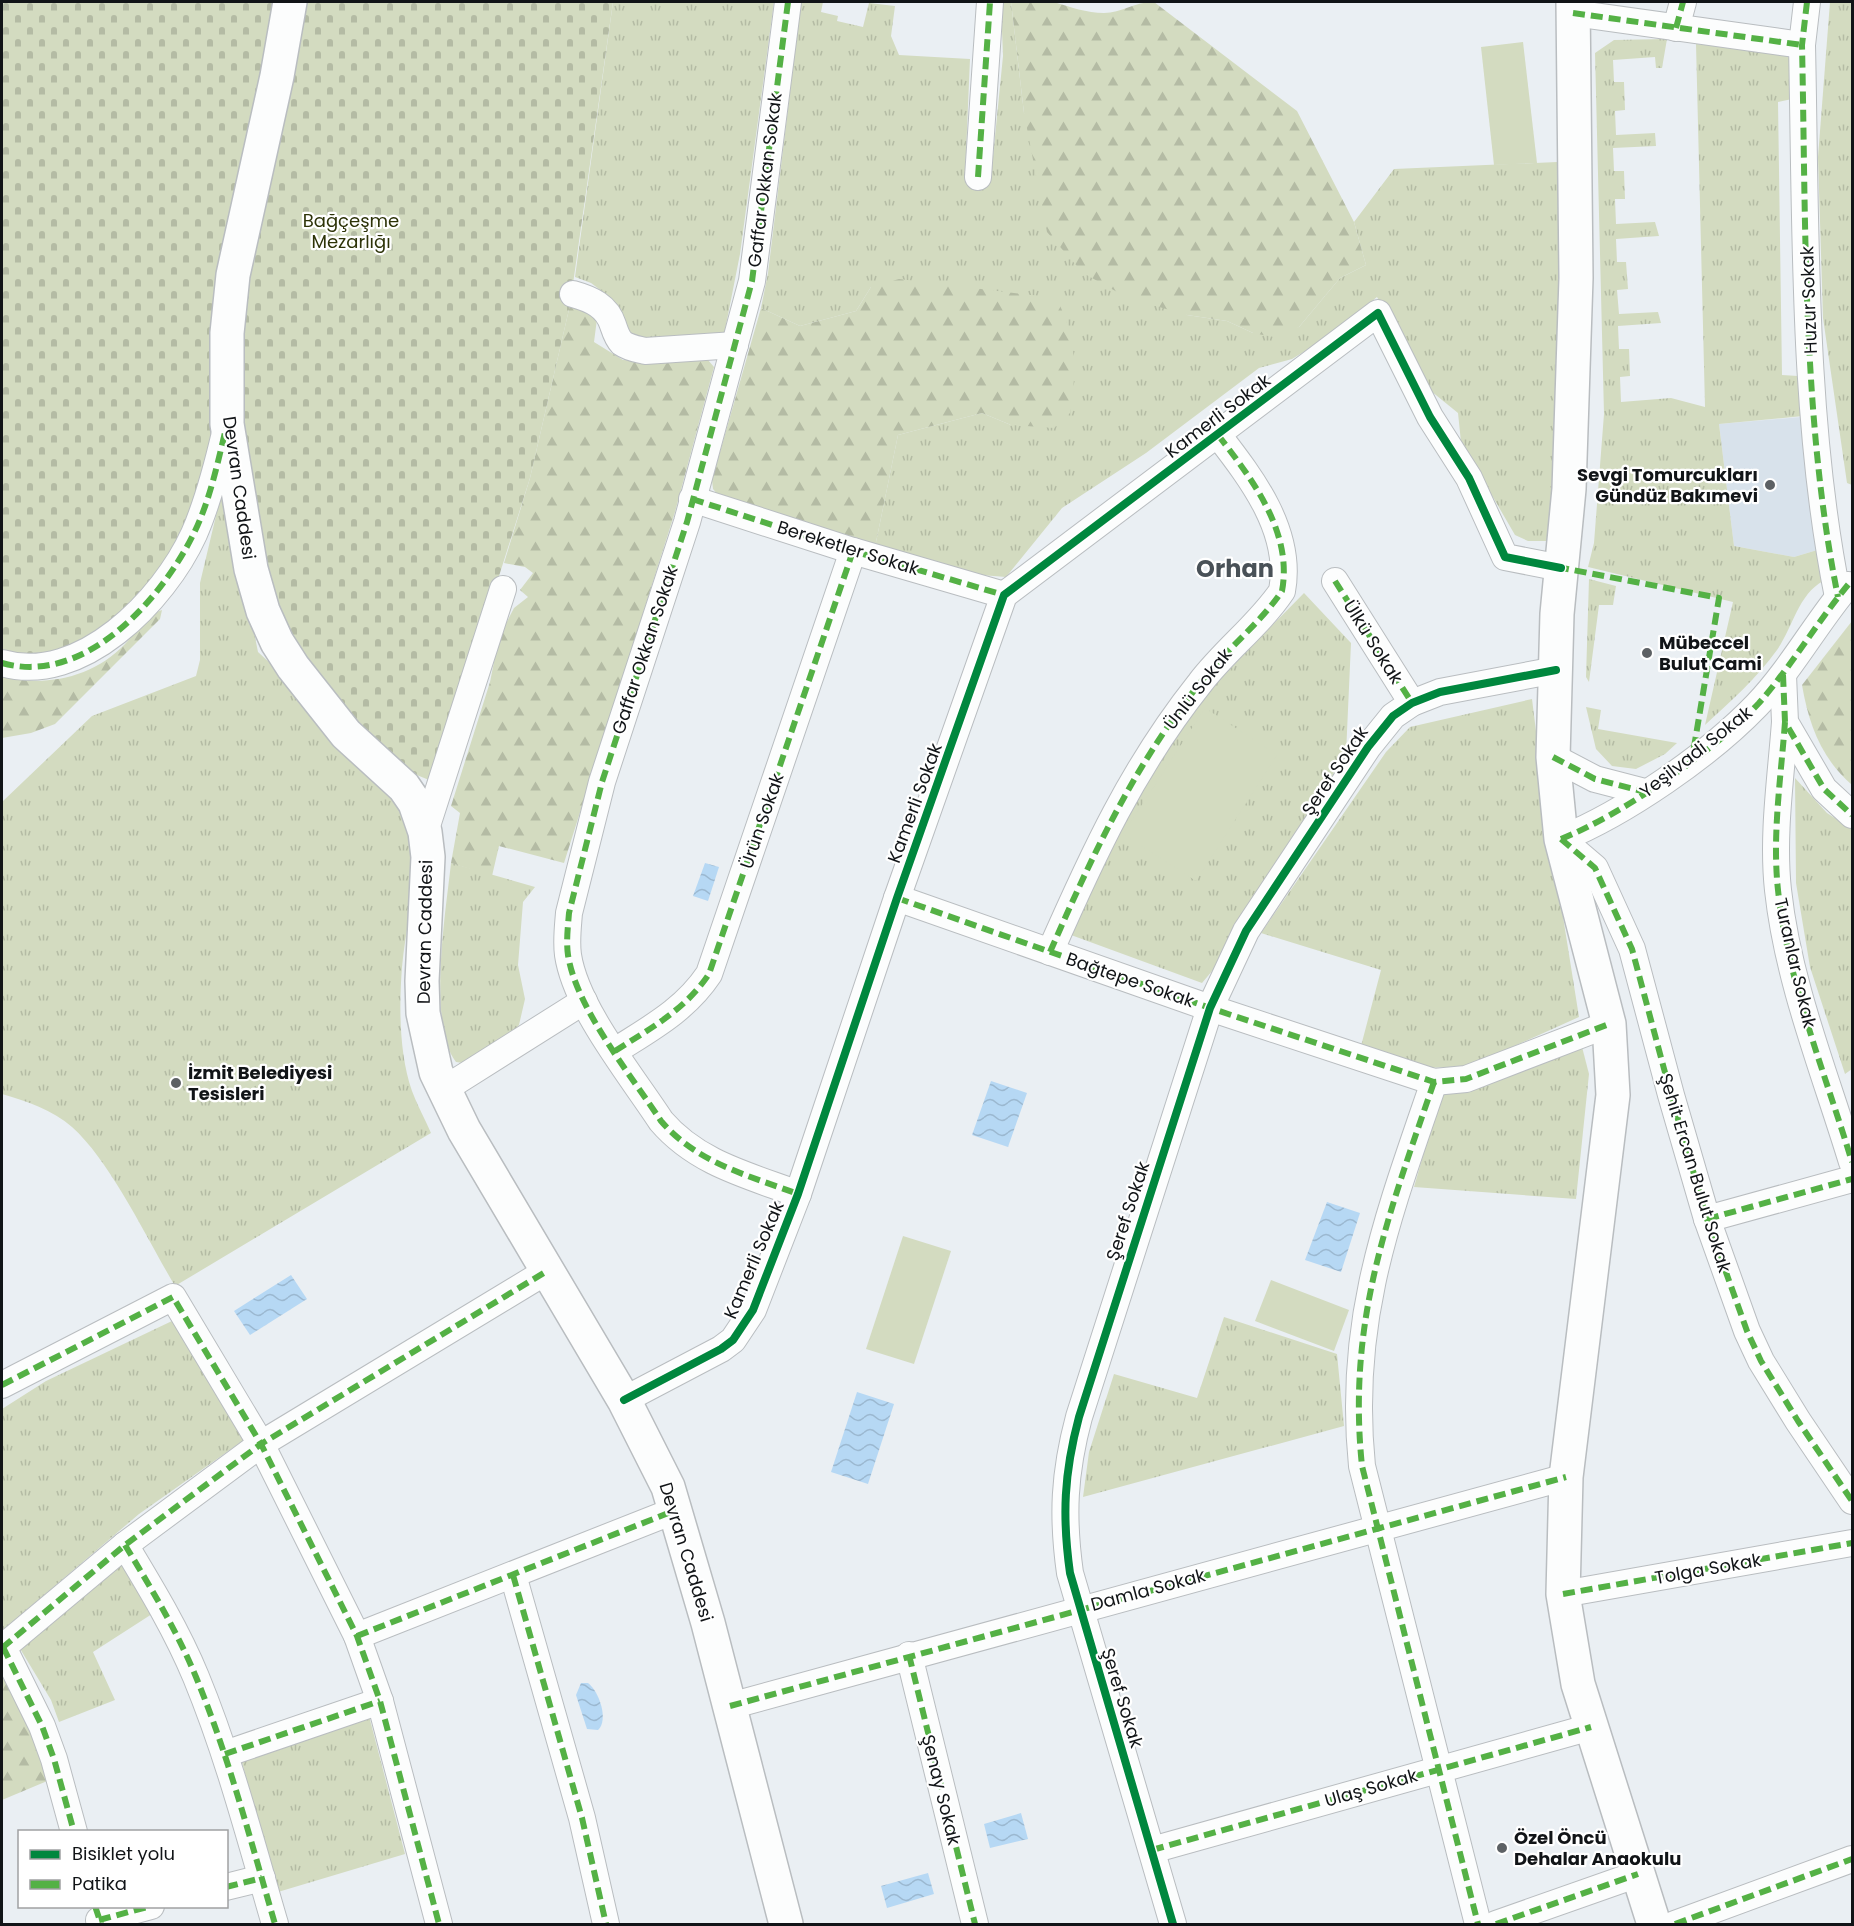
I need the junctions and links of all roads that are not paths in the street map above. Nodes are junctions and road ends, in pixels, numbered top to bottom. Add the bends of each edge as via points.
1 (290, 2) edge
2 (788, 2) edge
3 (990, 2) edge
4 (1683, 2) edge
5 (1808, 2) edge
6 (1573, 7) edge
7 (1676, 28) junction
8 (1802, 45) junction
9 (978, 177) dead end
10 (573, 294) dead end
11 (735, 345) junction
12 (227, 424) junction
13 (1218, 435) junction
14 (692, 499) junction
15 (853, 551) junction
16 (1561, 568) junction
17 (1335, 581) dead end
18 (503, 589) dead end
19 (1845, 589) edge
20 (1004, 594) junction
21 (2, 663) edge
22 (1556, 670) junction
23 (1783, 675) junction
24 (1412, 703) junction
25 (1785, 722) junction
26 (1553, 758) junction
27 (1645, 792) junction
28 (1852, 815) edge
29 (425, 832) junction
30 (1561, 839) junction
31 (897, 898) junction
32 (1050, 952) junction
33 (584, 1001) junction
34 (1210, 1008) junction
35 (1609, 1024) junction
36 (615, 1052) junction
37 (1434, 1082) junction
38 (443, 1090) junction
39 (1852, 1162) edge
40 (1852, 1179) edge
41 (798, 1194) junction
42 (1707, 1219) junction
43 (547, 1270) junction
44 (2, 1385) edge
45 (624, 1400) junction
46 (261, 1444) junction
47 (1566, 1477) junction
48 (1852, 1501) edge
49 (676, 1510) junction
50 (1377, 1527) junction
51 (1852, 1543) edge
52 (125, 1545) junction
53 (513, 1575) junction
54 (1563, 1594) junction
55 (1080, 1609) junction
56 (357, 1636) junction
57 (2, 1647) edge
58 (909, 1655) junction
59 (380, 1701) junction
60 (730, 1706) junction
61 (1591, 1727) junction
62 (225, 1754) junction
63 (1438, 1769) junction
64 (73, 1830) edge
65 (1152, 1850) junction
66 (1852, 1859) edge
67 (1638, 1874) junction
68 (262, 1878) junction
69 (228, 1886) edge
70 (141, 1908) edge
71 (98, 1917) edge
72 (275, 1924) edge
73 (439, 1924) edge
74 (606, 1924) edge
75 (786, 1924) edge
76 (975, 1924) edge
77 (1173, 1924) edge
78 (1478, 1924) edge
79 (1496, 1924) edge
80 (1654, 1924) edge
81 (1675, 1924) edge

1 - 12 main road, Devran Caddesi via 233,275 227,333
2 - 11 street, Gaffar Okkan Sokak via 752,281
3 - 9 street
4 - 7 street
5 - 8 street, Huzur Sokak
6 - 7 street
6 - 16 main road via 1576,278 1569,489
7 - 8 street
8 - 19 street, Huzur Sokak via 1811,380 1830,560
10 - 11 street via 601,306 618,338 633,348 645,351
11 - 14 street, Gaffar Okkan Sokak
12 - 21 street via 207,500 193,535 153,595 109,638 73,658 26,666
12 - 29 main road, Devran Caddesi via 251,569 277,642 346,734 404,787 415,803
13 - 16 street, Kamerli Sokak via 1378,313 1430,417 1469,478 1505,557
13 - 20 street, Kamerli Sokak
13 - 32 street, Ünlü Sokak via 1249,475 1275,527 1283,556 1282,591 1201,682 1136,772 1083,875
14 - 15 street, Bereketler Sokak
14 - 33 street, Gaffar Okkan Sokak via 602,782 569,913 568,953
15 - 20 street, Bereketler Sokak
15 - 36 street, Ürün Sokak via 709,974 677,1012
16 - 22 main road
17 - 24 street, Ülkü Sokak
18 - 29 street
19 - 23 street, Yeşilvadi Sokak
20 - 31 street, Kamerli Sokak
22 - 24 street, Şeref Sokak via 1440,692
22 - 26 main road
23 - 25 street, Turanlar Sokak
23 - 27 street, Yeşilvadi Sokak via 1738,723
24 - 34 street, Şeref Sokak via 1393,716 1368,747 1260,909 1234,953
25 - 28 street via 1824,789
25 - 39 street, Turanlar Sokak via 1776,854 1778,891 1803,1006
26 - 27 street via 1595,780
26 - 30 main road
27 - 30 street, Yeşilvadi Sokak via 1604,820
29 - 38 main road, Devran Caddesi via 428,857 423,1013
30 - 35 main road
30 - 42 street, Şehit Ercan Bulut Sokak via 1595,868 1632,949
31 - 32 street, Bağtepe Sokak
31 - 41 street, Kamerli Sokak
32 - 34 street, Bağtepe Sokak
33 - 36 street, Gaffar Okkan Sokak
33 - 38 street
34 - 37 street, Bağtepe Sokak
34 - 55 street, Şeref Sokak via 1070,1452 1064,1517 1070,1573
35 - 37 street, Bağtepe Sokak via 1466,1078
35 - 47 main road via 1613,1066 1610,1133
36 - 41 street, Gaffar Okkan Sokak via 661,1121 690,1150
37 - 50 street via 1385,1225 1362,1331 1359,1435 1362,1466
38 - 43 main road, Devran Caddesi
40 - 42 street
41 - 45 street, Kamerli Sokak via 753,1310 733,1340
42 - 48 street, Şehit Ercan Bulut Sokak via 1761,1361
43 - 45 main road, Devran Caddesi
43 - 46 street
44 - 46 street via 173,1297
45 - 49 main road, Devran Caddesi
46 - 52 street
46 - 56 street
47 - 50 street, Damla Sokak
47 - 54 main road
49 - 53 street
49 - 60 main road, Devran Caddesi
50 - 55 street, Damla Sokak
50 - 63 street
51 - 54 street, Tolga Sokak
52 - 57 street
52 - 62 street via 180,1642
53 - 56 street
53 - 74 street via 582,1818
54 - 61 main road via 1570,1648
55 - 58 street, Damla Sokak
55 - 65 street, Şeref Sokak
56 - 59 street
57 - 64 street via 42,1726
58 - 60 street, Damla Sokak
58 - 76 street, Şenay Sokak
59 - 62 street
59 - 73 street
60 - 75 main road, Devran Caddesi
61 - 63 street, Ulaş Sokak
61 - 67 main road
62 - 68 street
63 - 65 street, Ulaş Sokak
63 - 78 street
65 - 77 street, Şeref Sokak
66 - 81 street
67 - 79 street
67 - 80 main road
68 - 69 street
68 - 72 street
70 - 71 street

